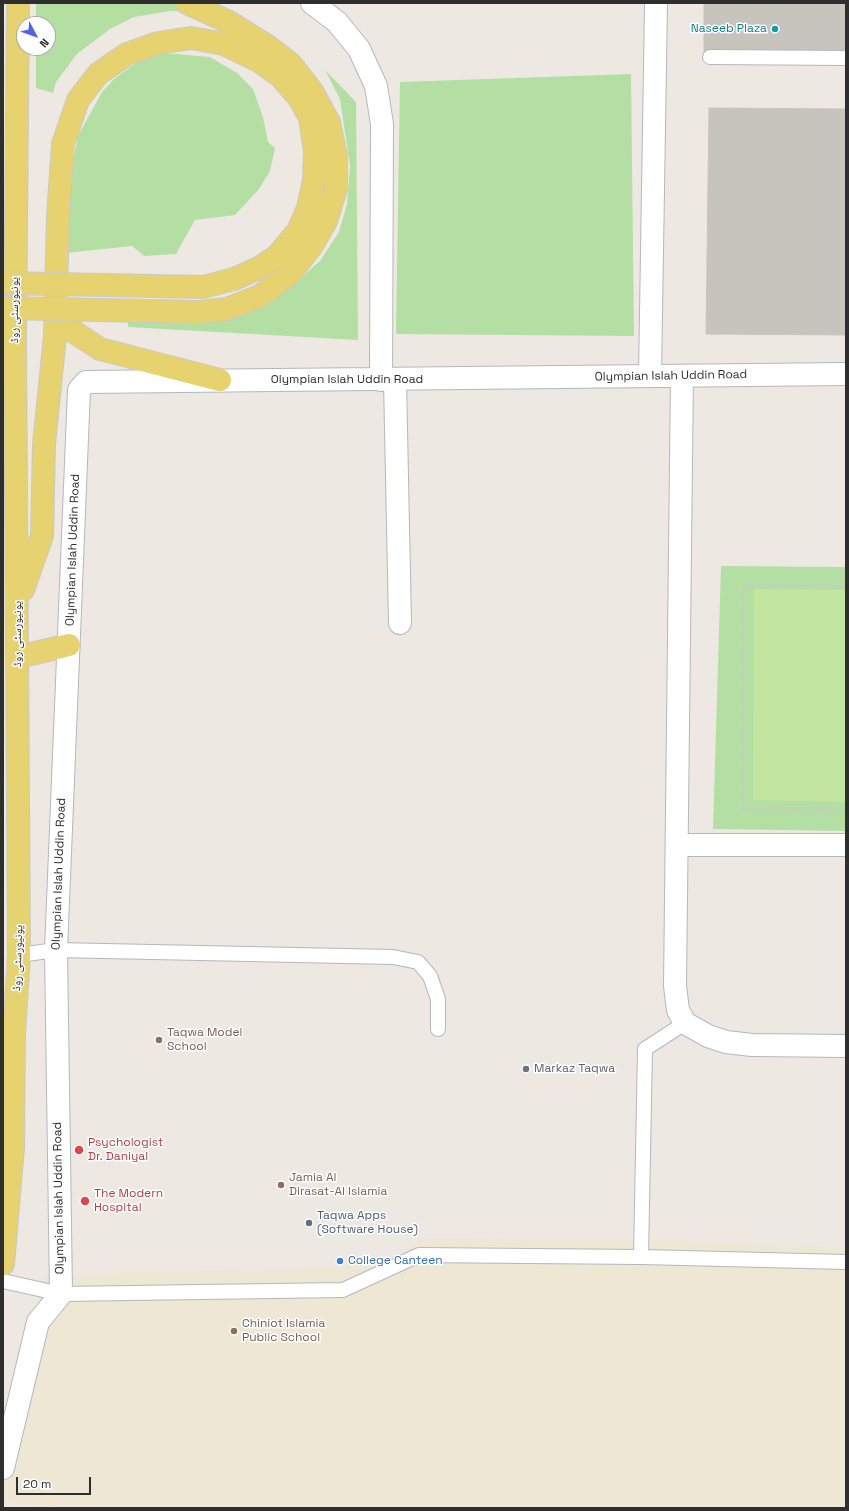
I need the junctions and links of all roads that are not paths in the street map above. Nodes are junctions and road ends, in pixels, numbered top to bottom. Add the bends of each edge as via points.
1 (18, 3) edge
2 (187, 3) edge
3 (312, 3) edge
4 (656, 3) edge
5 (710, 57) dead end
6 (846, 58) edge
7 (3, 283) edge
8 (56, 306) junction
9 (3, 308) edge
10 (846, 374) edge
11 (650, 376) junction
12 (682, 376) junction
13 (220, 380) junction
14 (388, 380) junction
15 (18, 604) junction
16 (400, 623) dead end
17 (69, 645) junction
18 (18, 657) junction
19 (678, 845) junction
20 (846, 845) edge
21 (56, 950) junction
22 (19, 955) junction
23 (685, 1023) junction
24 (438, 1029) dead end
25 (846, 1046) edge
26 (641, 1257) junction
27 (846, 1262) edge
28 (3, 1264) edge
29 (3, 1281) edge
30 (61, 1294) junction
31 (3, 1468) edge

1 - 15 main road, یونیورسٹی روڈ via 15,262
2 - 9 main road, bridge via 229,22 291,64 312,91 329,122 336,156 336,189 326,221 311,247 290,274 260,296 227,308 199,312
3 - 14 street via 337,22 359,48 376,86 382,124
4 - 11 street
5 - 6 lane
7 - 8 main road, bridge via 203,287 234,279 259,268 277,256 298,231 308,208 314,180 315,151 310,118 299,98 280,76 259,61 224,44 191,38 158,43 127,54 98,74 78,100 64,144 58,217
8 - 13 main road via 74,332 100,349
8 - 15 main road via 44,444 42,536
10 - 12 street, Olympian Islah Uddin Road
11 - 12 street, Olympian Islah Uddin Road
11 - 14 street, Olympian Islah Uddin Road
12 - 19 street
13 - 14 street, Olympian Islah Uddin Road
13 - 17 street, Olympian Islah Uddin Road via 86,382 79,390
14 - 16 street
15 - 18 main road, یونیورسٹی روڈ
17 - 18 main road
17 - 21 street, Olympian Islah Uddin Road
18 - 22 main road, یونیورسٹی روڈ
19 - 20 street
19 - 23 street via 675,986 678,1010
21 - 22 lane
21 - 24 lane via 393,957 418,962 430,976 438,999
21 - 30 street, Olympian Islah Uddin Road
22 - 28 main road, یونیورسٹی روڈ via 14,1034 13,1148
23 - 25 street via 708,1036 726,1042 752,1045
23 - 26 lane via 646,1049
26 - 27 lane
26 - 30 lane via 419,1255 343,1290
29 - 30 lane
30 - 31 street via 38,1322

